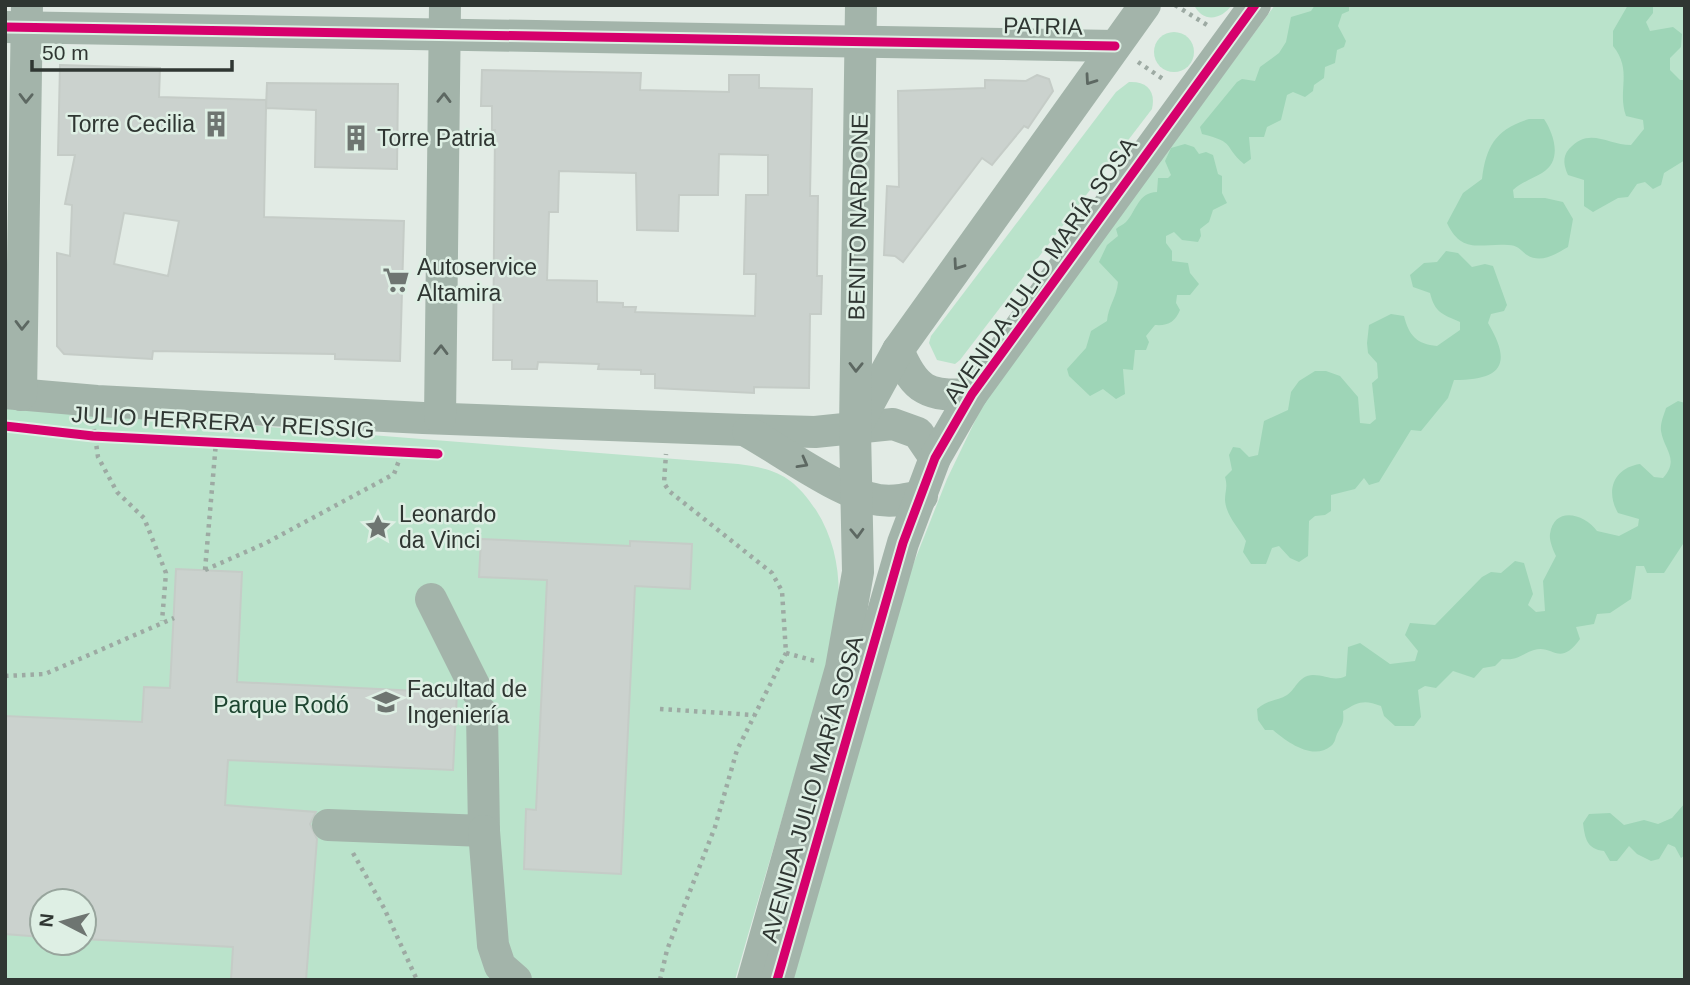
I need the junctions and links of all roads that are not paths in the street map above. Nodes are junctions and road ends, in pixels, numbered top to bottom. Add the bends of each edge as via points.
1 (862, 5) edge
2 (1146, 5) edge
3 (1255, 5) edge
4 (20, 20) edge
5 (445, 21) edge
6 (861, 42) junction
7 (1115, 46) junction
8 (898, 350) junction
9 (13, 394) edge
10 (972, 394) junction
11 (432, 418) junction
12 (744, 430) junction
13 (855, 430) junction
14 (935, 458) junction
15 (856, 494) junction
16 (922, 496) junction
17 (431, 599) dead end
18 (333, 825) road end
19 (484, 831) junction
20 (516, 980) edge
21 (753, 980) edge
22 (777, 980) edge

1 - 6 street, BENITO NARDONE
2 - 7 street, AVENIDA JULIO MARÍA SOSA
3 - 10 street, AVENIDA JULIO MARÍA SOSA
4 - 5 street, PATRIA
4 -> 9 street
5 - 6 street, PATRIA
11 -> 5 street
6 - 7 street, PATRIA
6 -> 13 street, BENITO NARDONE
7 -> 8 street, AVENIDA JULIO MARÍA SOSA
8 - 10 street via 921,389 935,394
8 - 13 street, AVENIDA JULIO MARÍA SOSA
9 - 11 street, JULIO HERRERA Y REISSIG
10 - 14 street, AVENIDA JULIO MARÍA SOSA
11 - 12 street, JULIO HERRERA Y REISSIG
12 - 13 street, JULIO HERRERA Y REISSIG
12 -> 15 street, JULIO HERRERA Y REISSIG
13 - 14 street, JULIO HERRERA Y REISSIG via 893,424 908,428 927,443
13 - 15 street, AVENIDA JULIO MARÍA SOSA
14 - 16 street, AVENIDA JULIO MARÍA SOSA
15 - 16 street, JULIO HERRERA Y REISSIG via 878,500
15 -> 21 street, AVENIDA JULIO MARÍA SOSA via 858,572 847,639
16 - 22 street, AVENIDA JULIO MARÍA SOSA via 903,543
17 - 19 street via 480,702
18 - 19 street
19 - 20 street via 493,945 500,966

